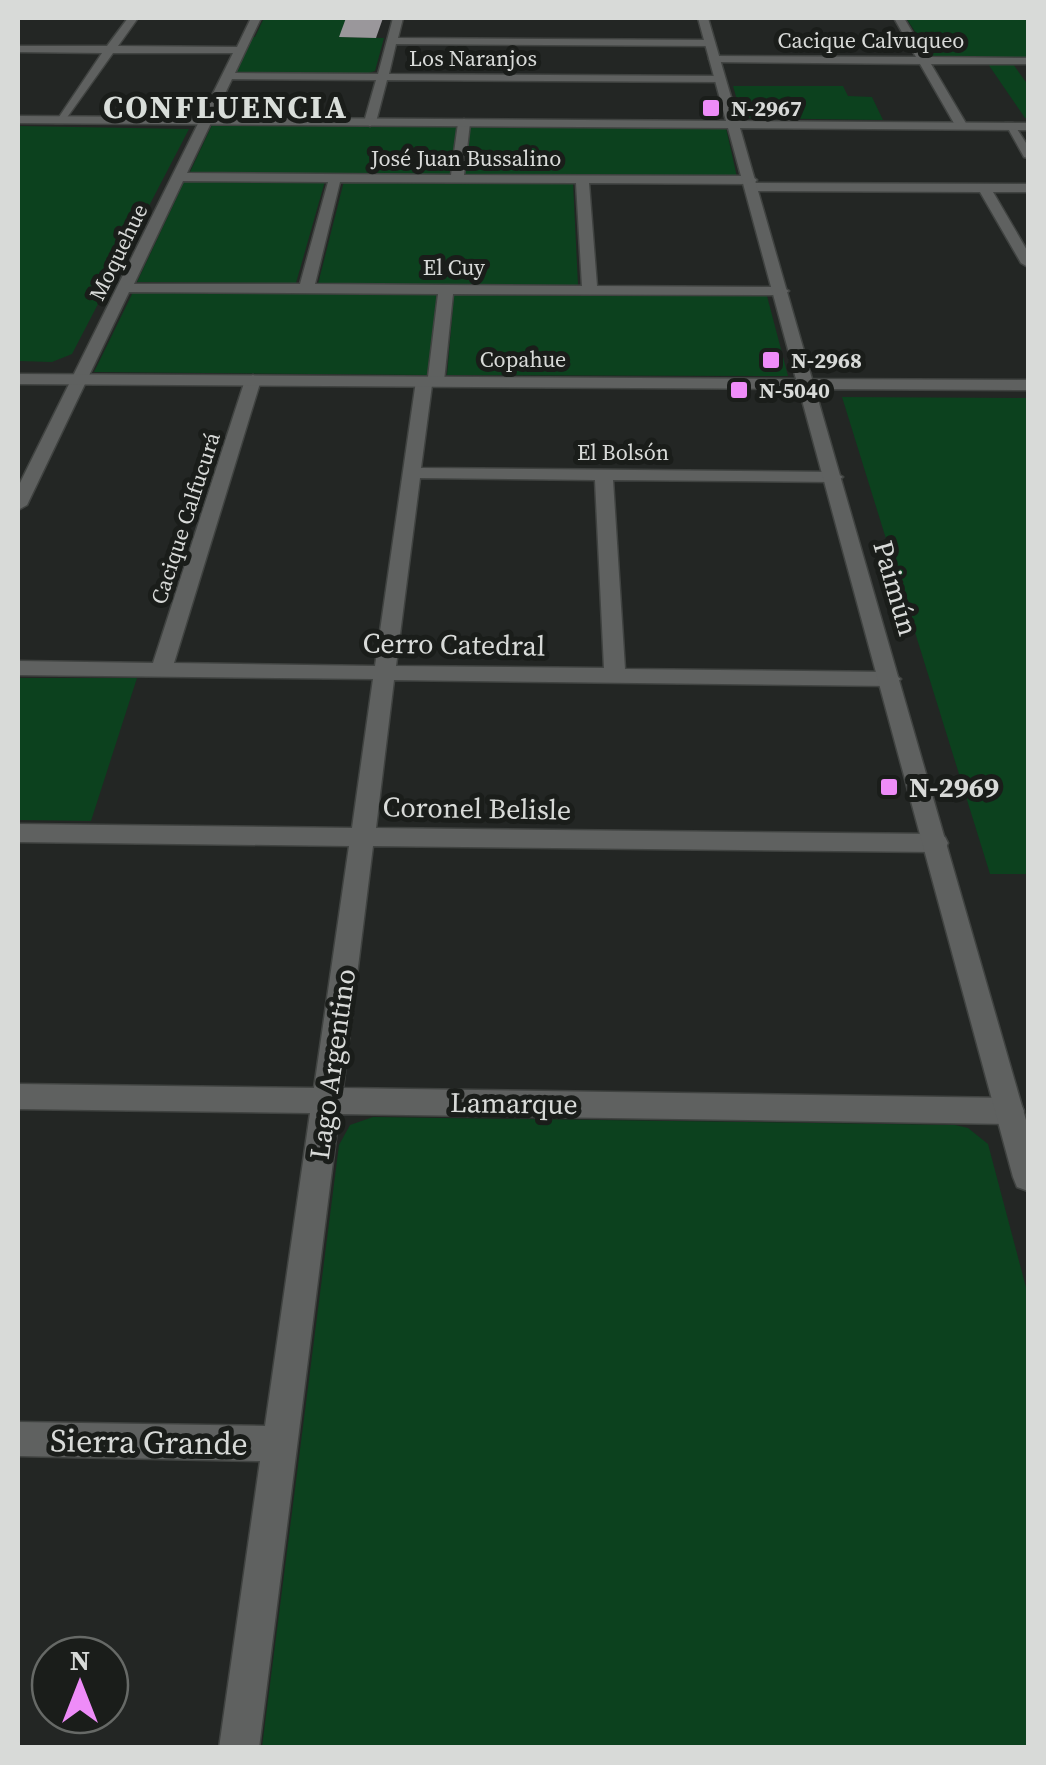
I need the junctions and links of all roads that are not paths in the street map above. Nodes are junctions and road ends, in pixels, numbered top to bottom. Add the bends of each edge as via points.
1 (133, 18) edge
2 (256, 18) edge
3 (398, 18) edge
4 (703, 18) edge
5 (899, 18) edge
6 (392, 41) junction
7 (710, 44) junction
8 (18, 49) edge
9 (110, 49) junction
10 (239, 50) junction
11 (714, 59) junction
12 (923, 60) junction
13 (1028, 60) edge
14 (225, 76) junction
15 (382, 77) junction
16 (720, 79) junction
17 (18, 120) edge
18 (59, 120) junction
19 (205, 121) junction
20 (370, 122) junction
21 (464, 123) junction
22 (736, 124) junction
23 (960, 125) junction
24 (1009, 126) junction
25 (1028, 126) edge
26 (1028, 154) edge
27 (180, 177) junction
28 (335, 178) junction
29 (457, 178) junction
30 (582, 179) junction
31 (752, 183) junction
32 (984, 188) junction
33 (1028, 188) edge
34 (1028, 263) edge
35 (126, 288) junction
36 (306, 289) junction
37 (446, 289) junction
38 (590, 290) junction
39 (782, 291) junction
40 (18, 378) edge
41 (80, 379) junction
42 (253, 380) junction
43 (430, 381) junction
44 (808, 384) junction
45 (1028, 385) edge
46 (26, 469) edge
47 (412, 473) junction
48 (604, 475) junction
49 (834, 476) junction
50 (18, 504) edge
51 (18, 668) edge
52 (161, 670) junction
53 (384, 673) junction
54 (615, 676) junction
55 (890, 679) junction
56 (18, 833) edge
57 (362, 837) junction
58 (936, 843) junction
59 (18, 1096) edge
60 (327, 1100) junction
61 (1010, 1111) junction
62 (1028, 1177) edge
63 (18, 1439) edge
64 (280, 1444) junction
65 (239, 1748) edge

1 - 9 street
2 - 10 street, Moquehue
3 - 6 street
4 - 7 street, Paimún
5 - 12 street
6 - 7 street
6 - 15 street
7 - 11 street, Paimún
8 - 9 street
9 - 10 street
9 - 18 street
10 - 14 street, Moquehue
11 - 12 street, Cacique Calvuqueo
11 - 16 street, Paimún
12 - 13 street, Cacique Calvuqueo
12 - 23 street
14 - 15 street, Los Naranjos
14 - 19 street, Moquehue
15 - 16 street, Los Naranjos
15 - 20 street
16 - 22 street, Paimún
17 - 18 street
18 - 19 street
19 - 20 street
19 - 27 street, Moquehue
20 - 21 street
21 - 22 street
21 - 29 street
22 - 23 street
22 - 31 street, Paimún
23 - 24 street
24 - 25 street
24 - 26 street
27 - 28 street, José Juan Bussalino
27 - 35 street, Moquehue
28 - 29 street, José Juan Bussalino
28 - 36 street
29 - 30 street, José Juan Bussalino
30 - 31 street, José Juan Bussalino
30 - 38 street
31 - 32 street, José Juan Bussalino
31 - 39 street, Paimún
32 - 33 street, José Juan Bussalino
32 - 34 street
35 - 36 street, El Cuy
35 - 41 street, Moquehue
36 - 37 street, El Cuy
37 - 38 street, El Cuy
37 - 43 street, Lago Argentino
38 - 39 street, El Cuy
39 - 44 street, Paimún
40 - 41 street, Copahue
41 - 42 street, Copahue
41 - 46 street, Moquehue
42 - 43 street, Copahue
42 - 52 street, Cacique Calfucurá
43 - 44 street, Copahue
43 - 47 street, Lago Argentino
44 - 45 street, Copahue
44 - 49 street, Paimún
46 - 50 street, Moquehue
47 - 48 street, El Bolsón
47 - 53 street, Lago Argentino
48 - 49 street, El Bolsón
48 - 54 street
49 - 55 street, Paimún
51 - 52 street, Cerro Catedral
52 - 53 street, Cerro Catedral
53 - 54 street, Cerro Catedral
53 - 57 street, Lago Argentino
54 - 55 street, Cerro Catedral
55 - 58 street, Paimún
56 - 57 street, Coronel Belisle
57 - 58 street, Coronel Belisle
57 - 60 street, Lago Argentino
58 - 61 street, Paimún
59 - 60 street, Lamarque
60 - 61 street, Lamarque
60 - 64 street, Lago Argentino
61 - 62 street, Paimún
63 - 64 street, Sierra Grande
64 - 65 street, Lago Argentino

